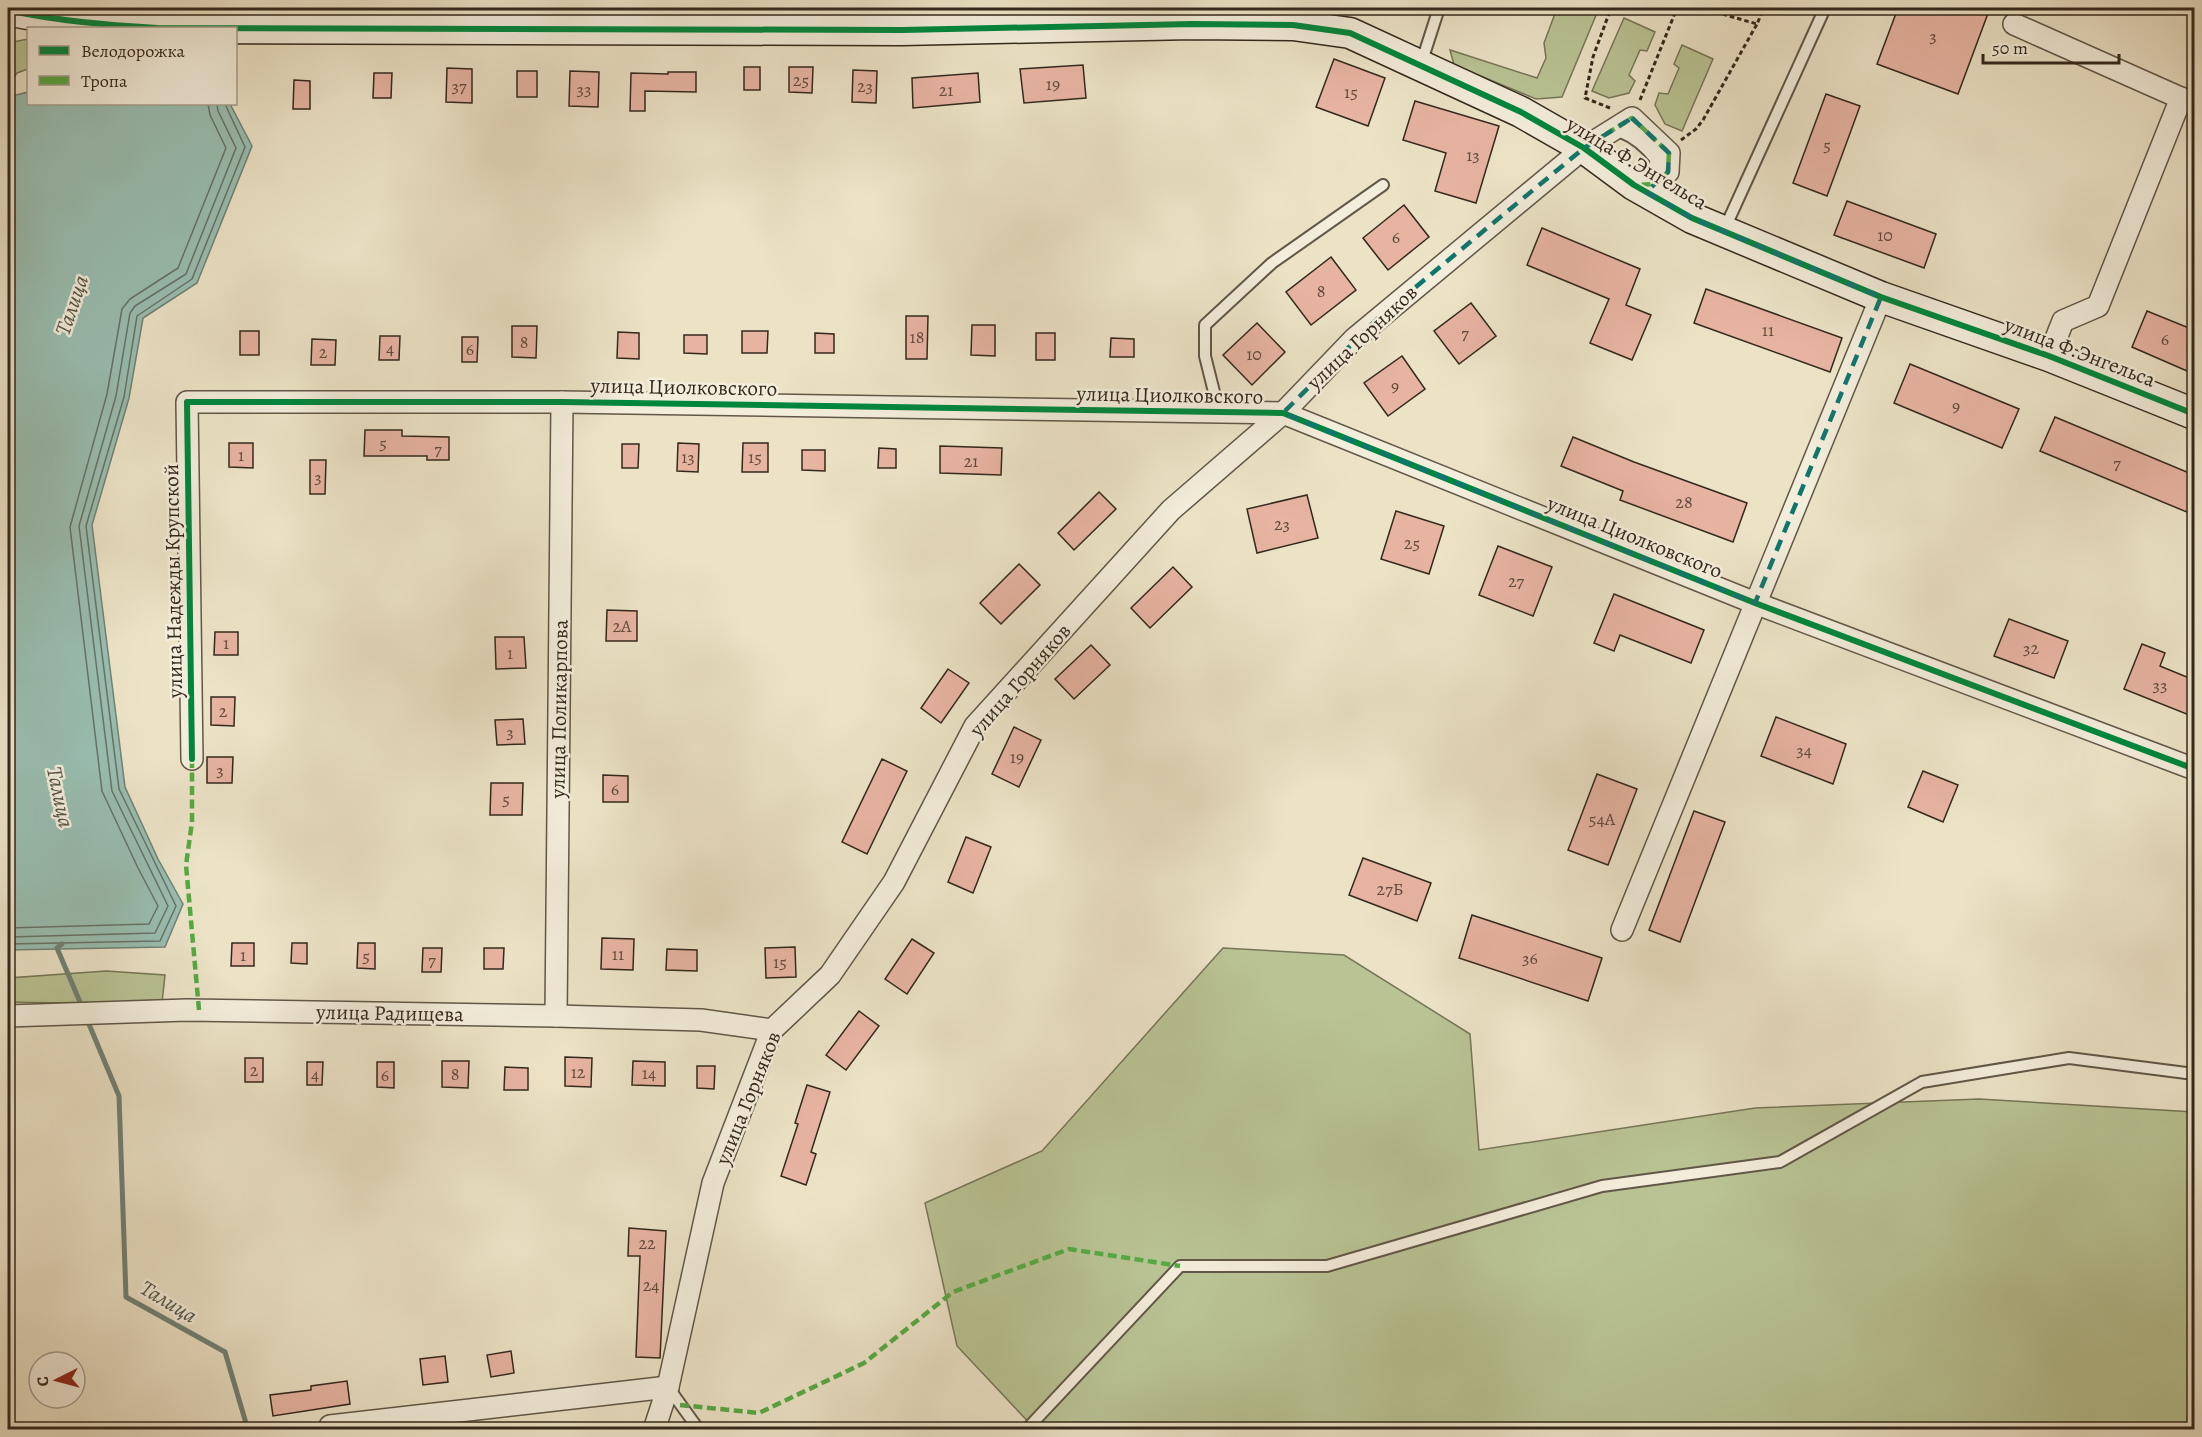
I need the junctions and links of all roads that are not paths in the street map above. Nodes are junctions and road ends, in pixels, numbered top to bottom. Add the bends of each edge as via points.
1 (1439, 8) edge
2 (1825, 8) edge
3 (8, 10) edge
4 (903, 19) edge
5 (202, 23) edge
6 (2014, 24) dead end
7 (1421, 64) junction
8 (2188, 101) edge
9 (1584, 148) junction
10 (1634, 184) junction
11 (1383, 185) dead end
12 (1724, 231) junction
13 (1881, 297) junction
14 (2049, 356) junction
15 (187, 402) joint
16 (562, 402) junction
17 (1219, 412) junction
18 (1283, 413) junction
19 (2194, 414) edge
20 (1755, 603) junction
21 (192, 759) dead end
22 (2194, 766) edge
23 (1622, 930) dead end
24 (8, 1016) edge
25 (556, 1016) junction
26 (772, 1030) junction
27 (2194, 1074) edge
28 (668, 1387) junction
29 (329, 1428) edge
30 (654, 1430) edge
31 (699, 1430) edge
32 (1026, 1430) edge

1 - 7 lane
2 - 12 lane
3 - 5 street, улица Ф.Энгельса via 114,26
4 - 5 street, улица Ф.Энгельса
4 - 7 street, улица Ф.Энгельса via 1293,26 1350,33
6 - 8 street
7 - 9 street, улица Ф.Энгельса via 1521,111
8 - 14 street via 2098,306 2063,321
9 - 10 street, улица Ф.Энгельса
9 - 10 street, улица Горняков via 1632,118 1669,153 1668,172 1654,184
9 - 18 street, улица Горняков via 1362,332
10 - 12 street, улица Ф.Энгельса via 1692,218
11 - 17 lane via 1272,263 1205,325 1205,356
12 - 13 street, улица Ф.Энгельса
13 - 14 street, улица Ф.Энгельса
13 - 20 street
14 - 19 street, улица Ф.Энгельса
15 - 16 street, улица Циолковского
15 - 21 street, улица Надежды Крупской
16 - 17 street, улица Циолковского
16 - 25 street, улица Поликарпова
17 - 18 street, улица Циолковского
18 - 20 street, улица Циолковского
18 - 26 street, улица Горняков via 1171,510 975,726 894,882 830,975
20 - 22 street, улица Циолковского
20 - 23 street
24 - 25 street, улица Радищева via 187,1010
25 - 26 street, улица Радищева via 701,1020
26 - 28 street, улица Горняков via 713,1182
27 - 32 lane via 2069,1058 1922,1082 1780,1162 1602,1186 1327,1266 1180,1266
28 - 29 street
28 - 30 street, улица Горняков
28 - 31 lane

